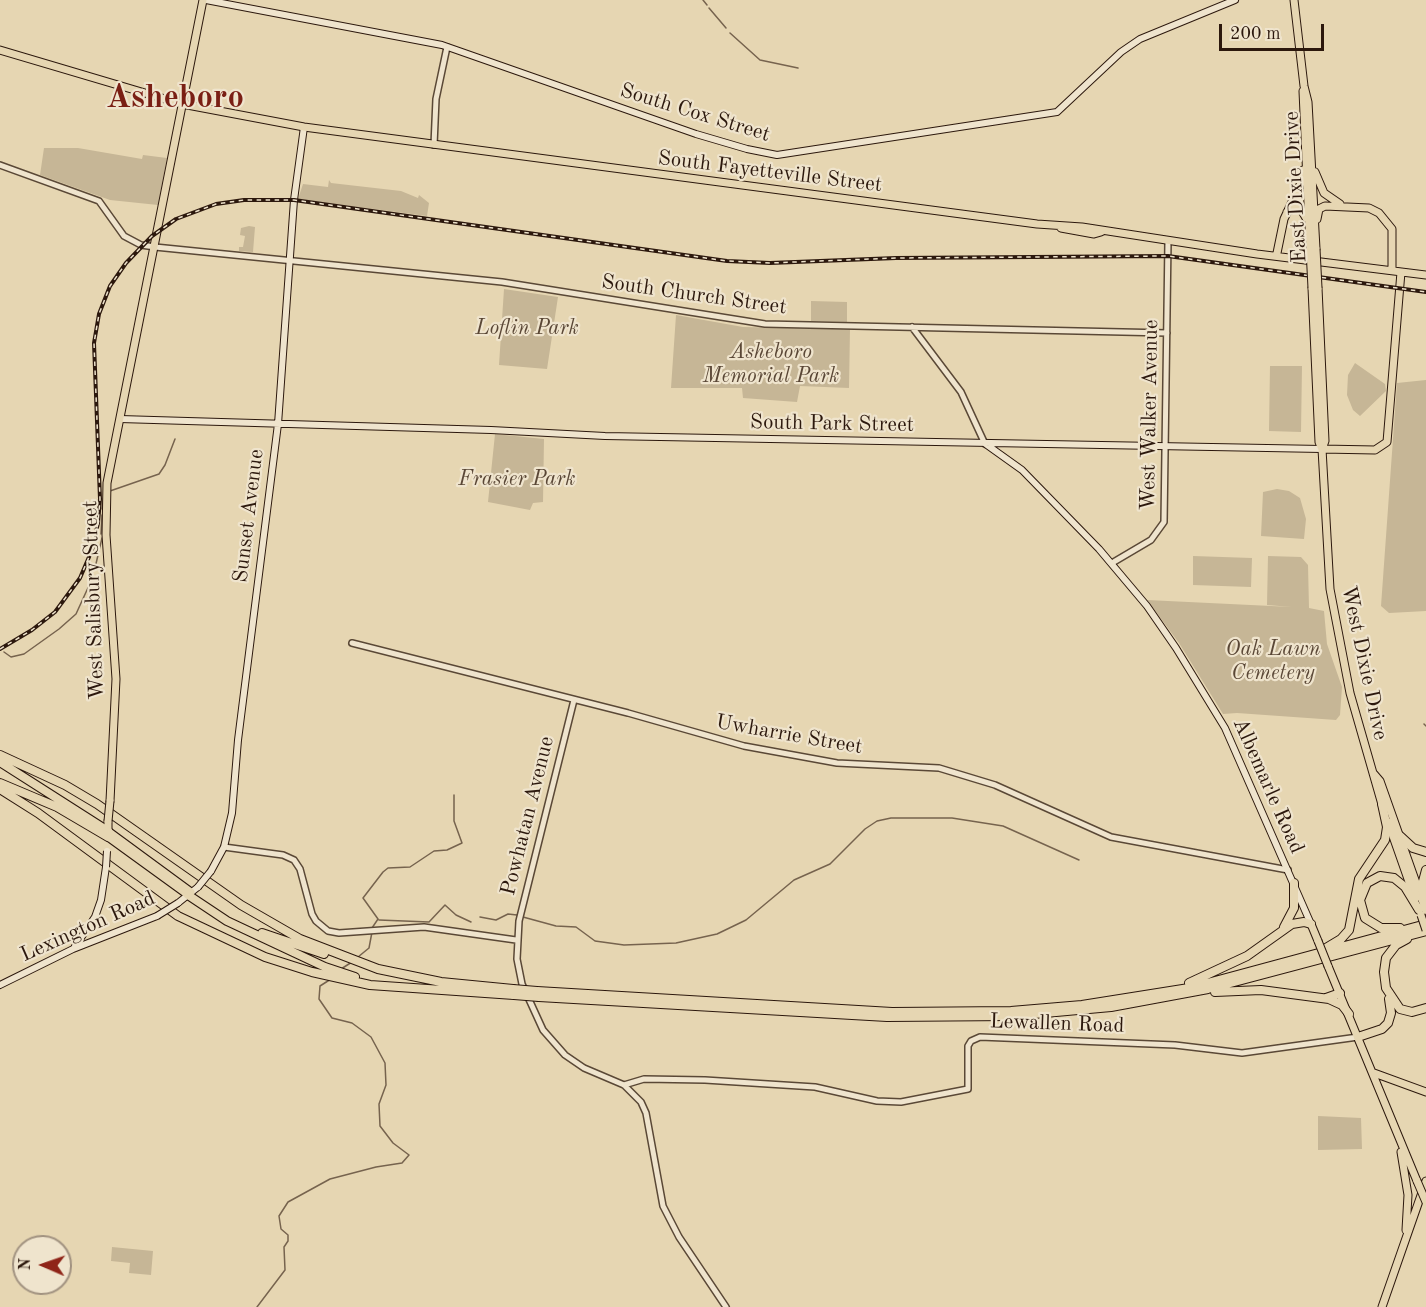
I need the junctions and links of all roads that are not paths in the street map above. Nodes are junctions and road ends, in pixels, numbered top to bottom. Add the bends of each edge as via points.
1 (204, 0) edge
2 (1235, 0) edge
3 (1294, 0) edge
4 (447, 46) junction
5 (0, 50) edge
6 (182, 104) junction
7 (304, 128) junction
8 (434, 145) junction
9 (1308, 157) junction
10 (0, 165) edge
11 (1344, 206) junction
12 (1287, 213) junction
13 (1312, 231) junction
14 (1168, 241) junction
15 (155, 247) junction
16 (1254, 252) junction
17 (1277, 253) junction
18 (290, 260) junction
19 (1326, 262) junction
20 (1368, 267) junction
21 (1392, 268) junction
22 (1401, 272) junction
23 (1426, 274) edge
24 (1315, 288) joint
25 (912, 327) junction
26 (1167, 333) junction
27 (120, 419) junction
28 (278, 424) junction
29 (985, 444) junction
30 (1166, 448) junction
31 (1323, 449) junction
32 (1112, 563) junction
33 (352, 643) dead end
34 (574, 700) junction
35 (0, 755) edge
36 (0, 762) edge
37 (1374, 774) junction
38 (0, 783) edge
39 (0, 789) edge
40 (1382, 804) junction
41 (108, 834) junction
42 (1400, 836) junction
43 (224, 847) junction
44 (1426, 852) edge
45 (1288, 870) junction
46 (1426, 870) edge
47 (1294, 883) junction
48 (192, 891) junction
49 (1423, 911) edge
50 (1311, 924) junction
51 (1423, 929) edge
52 (1282, 930) junction
53 (516, 940) junction
54 (74, 949) junction
55 (1303, 958) junction
56 (378, 969) junction
57 (0, 985) edge
58 (397, 988) junction
59 (1386, 988) junction
60 (514, 992) junction
61 (1161, 993) junction
62 (1340, 993) junction
63 (538, 994) junction
64 (1174, 996) junction
65 (1322, 999) junction
66 (1426, 1008) edge
67 (1349, 1014) junction
68 (1358, 1037) junction
69 (1374, 1073) junction
70 (624, 1085) junction
71 (1425, 1090) edge
72 (1397, 1132) junction
73 (1426, 1181) edge
74 (1426, 1188) edge
75 (1426, 1202) edge
76 (1405, 1242) junction
77 (726, 1307) edge
78 (1385, 1307) edge

1 - 4 main road, South Cox Street
1 - 6 main road, West Salisbury Street
2 - 4 main road, South Cox Street via 1140,39 1056,111 788,155 720,142
3 - 9 main road, East Dixie Drive
4 - 8 street via 436,99
5 - 6 main road, South Fayetteville Street
6 - 7 main road, South Fayetteville Street
6 - 15 main road, West Salisbury Street
7 - 8 main road, South Fayetteville Street
7 - 18 main road, Sunset Avenue
8 - 14 main road, South Fayetteville Street
9 - 11 main road via 1324,193
9 - 12 main road
9 - 13 main road, East Dixie Drive
10 - 15 street, South Church Street via 99,201 124,236
11 - 13 main road via 1321,207
11 - 21 main road via 1374,210 1383,216 1392,229
12 - 13 main road via 1296,206 1302,208
12 - 17 main road
13 - 24 main road, East Dixie Drive, bridge
14 - 16 main road
14 - 26 street, West Walker Avenue
15 - 18 street, South Church Street
15 - 27 main road, West Salisbury Street
16 - 17 main road
16 - 19 main road
17 - 19 main road
18 - 25 street, South Church Street via 502,282 765,324
18 - 28 main road, Sunset Avenue
19 - 20 main road
20 - 21 main road
20 - 22 main road
21 - 23 main road
22 - 23 main road
22 - 31 main road, South Park Street via 1390,429 1384,446 1375,450
24 - 31 main road, West Dixie Drive via 1319,442
25 - 26 street, South Church Street
25 - 29 street via 961,392
26 - 30 street, West Walker Avenue
27 - 28 main road, South Park Street
27 - 41 main road, West Salisbury Street, bridge via 108,477 106,510 116,679
28 - 29 main road, South Park Street
28 - 43 main road, Sunset Avenue via 232,813
29 - 30 main road, South Park Street
29 - 32 main road, Albemarle Road via 1031,478
30 - 31 main road, South Park Street
30 - 32 street, West Walker Avenue via 1161,529 1151,540
31 - 37 main road, West Dixie Drive via 1335,621 1351,697
32 - 45 main road, Albemarle Road via 1173,642 1216,712
33 - 34 street, Uwharrie Street
34 - 45 street, Uwharrie Street via 720,741 818,760 939,768 995,785 1111,837
34 - 53 street, Powhatan Avenue
35 - 56 highway via 97,804 269,923
36 - 41 highway
37 - 40 main road, West Dixie Drive
37 - 42 main road, West Dixie Drive
38 - 41 highway
39 - 58 highway via 159,904 214,935 312,972
40 - 49 main road, West Dixie Drive
40 - 55 highway via 1386,838 1359,879 1349,930 1333,945
41 - 48 main road
41 - 54 main road, West Salisbury Street, bridge via 106,877 95,917
42 - 44 highway via 1413,848
42 - 49 main road, West Dixie Drive
43 - 48 main road, Sunset Avenue, bridge via 211,871
43 - 53 street via 289,857 300,868 312,914 322,927 339,933 424,927
45 - 47 main road, Albemarle Road
46 - 49 highway
47 - 50 main road, Albemarle Road
47 - 52 highway via 1294,908
48 - 54 main road, Lexington Road, bridge via 157,916
48 - 56 highway via 219,912 270,936
48 - 58 highway via 226,921 325,967
49 - 51 main road, West Dixie Drive, bridge
49 - 51 highway via 1405,887 1391,877 1373,878 1362,891 1361,910 1372,924
50 - 52 highway via 1298,922
50 - 62 main road, Albemarle Road, bridge
51 - 55 highway
51 - 59 highway via 1387,955 1383,968
51 - 64 highway
52 - 61 highway via 1232,965
53 - 70 street, Powhatan Avenue via 522,984 543,1030 576,1063
54 - 57 main road, Lexington Road
55 - 61 highway
56 - 60 highway
58 - 60 highway
59 - 66 highway via 1400,1010
59 - 68 highway via 1389,1021 1382,1029
60 - 63 highway, bridge
61 - 63 highway via 1046,1008 923,1013
62 - 65 highway
62 - 67 main road, Albemarle Road
63 - 64 highway via 931,1018 1060,1012
64 - 65 highway via 1238,989
65 - 67 highway via 1336,1001
67 - 68 main road, Albemarle Road
68 - 69 main road, Albemarle Road
68 - 70 street, Lewallen Road via 1245,1053 1175,1045 980,1037 968,1046 969,1089 901,1102 877,1101 814,1087 705,1080 644,1079
69 - 71 main road
69 - 72 main road, Albemarle Road
70 - 77 street via 646,1113 663,1206
72 - 75 main road, Albemarle Road, bridge
72 - 76 main road via 1407,1181
73 - 76 main road
74 - 78 main road
76 - 78 main road

